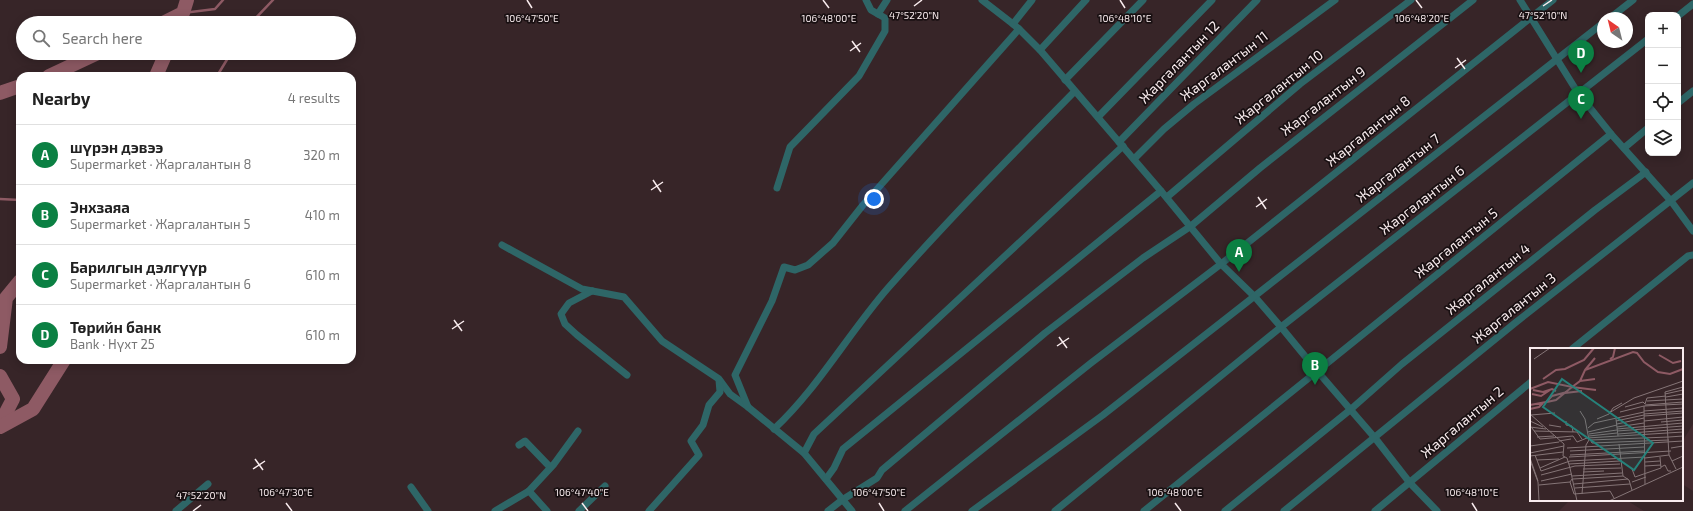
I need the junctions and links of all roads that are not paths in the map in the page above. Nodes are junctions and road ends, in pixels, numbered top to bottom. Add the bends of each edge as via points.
1 (866, 0) edge
2 (887, 0) edge
3 (982, 0) edge
4 (1032, 0) edge
5 (1086, 0) edge
6 (1143, 0) edge
7 (1212, 0) edge
8 (1257, 0) edge
9 (1335, 0) edge
10 (1411, 0) edge
11 (1473, 0) edge
12 (1520, 0) edge
13 (1553, 0) edge
14 (1633, 0) edge
15 (1693, 4) edge
16 (1618, 12) edge
17 (878, 14) junction
18 (1681, 14) edge
19 (1531, 17) junction
20 (1013, 24) junction
21 (1597, 28) edge
22 (1019, 29) junction
23 (1645, 41) edge
24 (1040, 50) junction
25 (1557, 58) junction
26 (1065, 80) junction
27 (1693, 91) edge
28 (1074, 92) junction
29 (1578, 93) junction
30 (1681, 101) edge
31 (1098, 117) junction
32 (1645, 130) edge
33 (1611, 134) junction
34 (1121, 144) junction
35 (1624, 148) junction
36 (1134, 159) junction
37 (1646, 172) junction
38 (1693, 183) edge
39 (777, 188) dead end
40 (1161, 191) junction
41 (1167, 198) junction
42 (1670, 201) junction
43 (1191, 226) junction
44 (1693, 231) edge
45 (502, 245) dead end
46 (1693, 255) edge
47 (1221, 264) junction
48 (592, 291) junction
49 (1255, 297) junction
50 (1281, 327) junction
51 (1573, 348) edge
52 (1318, 372) junction
53 (627, 375) dead end
54 (719, 379) junction
55 (1530, 383) edge
56 (748, 407) junction
57 (1350, 410) junction
58 (774, 429) junction
59 (578, 432) dead end
60 (1375, 438) junction
61 (519, 445) dead end
62 (804, 453) junction
63 (550, 467) junction
64 (826, 479) junction
65 (1410, 483) junction
66 (208, 484) dead end
67 (605, 486) dead end
68 (411, 487) dead end
69 (529, 491) junction
70 (842, 500) junction
71 (176, 511) edge
72 (428, 511) edge
73 (495, 511) edge
74 (547, 511) edge
75 (579, 511) edge
76 (649, 511) edge
77 (828, 511) edge
78 (852, 511) edge
79 (905, 511) edge
80 (972, 511) edge
81 (1055, 511) edge
82 (1144, 511) edge
83 (1225, 511) edge
84 (1284, 511) edge
85 (1375, 511) edge
86 (1436, 511) edge

1 - 17 street via 871,10
2 - 17 street
3 - 20 street
4 - 20 street
5 - 24 street
6 - 26 street
7 - 31 street
8 - 34 street, Жаргалантын 12
9 - 36 street, Жаргалантын 11 via 1194,104
10 - 41 street, Жаргалантын 10 via 1300,84
11 - 43 street, Жаргалантын 9 via 1260,168
12 - 19 street
13 - 19 street, Жаргалантын 8
14 - 16 street
15 - 18 street
17 - 39 street via 885,18 885,31 859,76 790,147
19 - 25 street
19 - 47 street, Жаргалантын 8
20 - 22 street
21 - 25 street, Жаргалантын 7
22 - 24 street
22 - 56 street via 863,205 832,244 808,265 795,270 784,267 769,308 735,375
23 - 29 street, Жаргалантын 6
24 - 26 street
25 - 29 street
25 - 49 street, Жаргалантын 7
26 - 28 street
27 - 30 street
28 - 31 street
28 - 58 street via 887,289 806,396
29 - 33 street
29 - 50 street, Жаргалантын 6
31 - 34 street
32 - 35 street
33 - 35 street
33 - 52 street, Жаргалантын 5
34 - 36 street
34 - 62 street, Жаргалантын 12 via 814,434
35 - 37 street
36 - 40 street
37 - 42 street
37 - 57 street, Жаргалантын 4 via 1402,364
38 - 42 street, Жаргалантын 3
40 - 41 street
40 - 64 street via 842,449
41 - 43 street
42 - 44 street
42 - 60 street, Жаргалантын 3
43 - 47 street
43 - 70 street, Жаргалантын 9 via 1143,258 1045,332 882,470 877,478
45 - 48 street via 582,289
46 - 51 street via 1688,256
47 - 49 street
47 - 79 street, Жаргалантын 8 via 1091,363
48 - 53 street via 569,303 561,314 565,324
48 - 54 street via 624,297 662,341
49 - 50 street
49 - 80 street, Жаргалантын 7 via 1103,415
50 - 52 street
50 - 81 street, Жаргалантын 6
52 - 57 street
52 - 82 street, Жаргалантын 5 via 1309,376
54 - 56 street via 730,394
54 - 76 street via 720,392 709,405 703,425 691,441 699,455
55 - 65 street, Жаргалантын 2
56 - 58 street
57 - 60 street
57 - 83 street, Жаргалантын 4
58 - 62 street
59 - 63 street
60 - 65 street
60 - 84 street, Жаргалантын 3
61 - 63 street via 525,441
62 - 64 street
63 - 69 street
64 - 70 street
65 - 85 street, Жаргалантын 2
65 - 86 street
66 - 71 street
67 - 75 street
68 - 72 street
69 - 73 street
69 - 74 street
70 - 77 street, Жаргалантын 9
70 - 78 street

